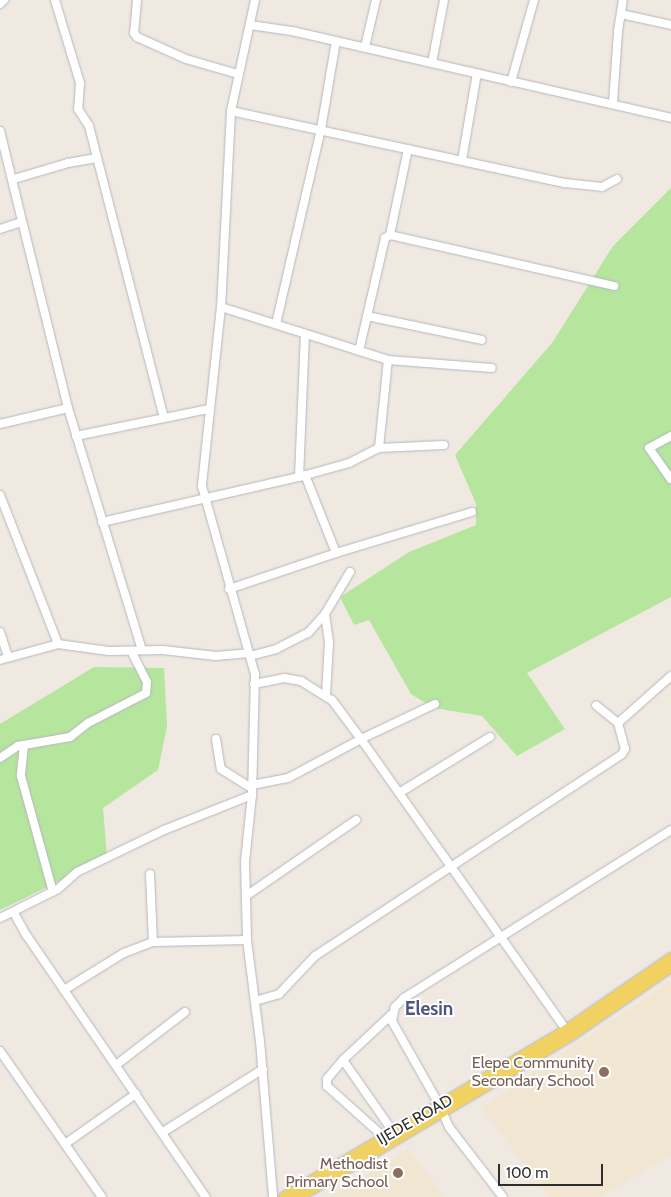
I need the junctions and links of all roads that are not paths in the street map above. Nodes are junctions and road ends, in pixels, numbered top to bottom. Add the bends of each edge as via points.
1 (4, 0) edge
2 (55, 0) edge
3 (137, 0) edge
4 (255, 0) edge
5 (376, 0) edge
6 (444, 0) edge
7 (534, 0) edge
8 (623, 0) edge
9 (0, 4) edge
10 (621, 14) junction
11 (250, 25) junction
12 (671, 25) edge
13 (336, 41) junction
14 (365, 47) junction
15 (432, 63) junction
16 (477, 73) junction
17 (238, 74) junction
18 (511, 82) junction
19 (613, 103) junction
20 (231, 111) junction
21 (671, 118) edge
22 (321, 129) junction
23 (0, 130) edge
24 (408, 149) junction
25 (97, 158) junction
26 (462, 160) junction
27 (14, 179) junction
28 (617, 179) dead end
29 (22, 222) junction
30 (0, 228) edge
31 (390, 235) junction
32 (614, 286) dead end
33 (221, 306) junction
34 (367, 316) junction
35 (276, 324) junction
36 (305, 334) junction
37 (482, 340) dead end
38 (359, 351) junction
39 (388, 360) junction
40 (492, 368) dead end
41 (68, 408) junction
42 (209, 409) junction
43 (164, 418) junction
44 (0, 424) edge
45 (76, 436) junction
46 (671, 436) edge
47 (444, 445) dead end
48 (379, 448) junction
49 (302, 476) junction
50 (671, 479) edge
51 (0, 495) edge
52 (204, 498) junction
53 (472, 512) dead end
54 (102, 522) junction
55 (336, 553) junction
56 (350, 572) dead end
57 (229, 590) junction
58 (325, 614) junction
59 (0, 632) edge
60 (58, 644) junction
61 (142, 650) junction
62 (131, 651) junction
63 (249, 655) junction
64 (4, 659) edge
65 (671, 676) edge
66 (254, 684) junction
67 (326, 695) junction
68 (435, 704) dead end
69 (596, 705) dead end
70 (618, 723) junction
71 (490, 737) dead end
72 (216, 738) dead end
73 (361, 740) junction
74 (24, 745) junction
75 (0, 758) edge
76 (252, 789) junction
77 (399, 793) junction
78 (356, 820) dead end
79 (671, 830) edge
80 (448, 866) junction
81 (150, 874) dead end
82 (54, 892) junction
83 (246, 896) junction
84 (14, 913) junction
85 (0, 918) edge
86 (501, 938) junction
87 (247, 940) junction
88 (153, 942) junction
89 (671, 958) edge
90 (671, 967) edge
91 (64, 990) junction
92 (255, 1001) junction
93 (615, 1002) junction
94 (185, 1012) dead end
95 (391, 1015) junction
96 (566, 1030) junction
97 (0, 1051) edge
98 (343, 1060) junction
99 (7, 1062) junction
100 (116, 1065) junction
101 (0, 1067) edge
102 (263, 1069) junction
103 (136, 1094) junction
104 (442, 1110) junction
105 (164, 1132) junction
106 (394, 1133) junction
107 (384, 1138) junction
108 (65, 1144) junction
109 (102, 1197) edge
110 (206, 1197) edge
111 (273, 1197) edge
112 (284, 1197) edge
113 (299, 1197) edge
114 (503, 1197) edge

1 - 9 street
2 - 25 street via 80,83 78,109 89,126
3 - 17 street via 134,33 137,37 186,59
4 - 11 street
5 - 14 street
6 - 15 street
7 - 18 street
8 - 10 street
10 - 12 street
10 - 19 street
11 - 13 street
11 - 17 street
13 - 14 street
13 - 22 street
14 - 15 street
15 - 16 street
16 - 18 street
16 - 26 street
17 - 20 street
18 - 19 street
19 - 21 street
20 - 22 street
20 - 33 street
22 - 24 street
22 - 35 street
23 - 27 street
24 - 26 street
24 - 31 street
25 - 27 street
25 - 43 street
26 - 28 street via 589,186 602,187
27 - 29 street
29 - 30 street
29 - 41 street
31 - 32 street
31 - 34 street via 385,238
33 - 35 street
33 - 42 street
34 - 37 street
34 - 38 street
35 - 36 street
36 - 38 street
36 - 49 street
38 - 39 street
39 - 40 street
39 - 48 street
41 - 44 street
41 - 45 street
42 - 43 street
42 - 52 street
43 - 45 street
45 - 54 street
46 - 50 street via 649,448
47 - 48 street
48 - 49 street via 349,463
49 - 52 street
49 - 55 street
51 - 60 street
52 - 54 street
52 - 57 street
53 - 55 street
54 - 61 street
55 - 57 street
56 - 58 street
57 - 63 street
58 - 63 street via 302,636
58 - 67 street via 329,648
59 - 64 street
60 - 62 street
60 - 64 street
61 - 62 street
61 - 63 street via 216,656
62 - 74 street via 147,682 146,693 88,723 70,737
63 - 66 street
65 - 70 street
66 - 67 street via 291,678
66 - 76 street
67 - 73 street
68 - 73 street
69 - 70 street
70 - 80 street via 625,749 622,754
71 - 77 street
72 - 76 street via 221,769
73 - 76 street via 288,778
73 - 77 street
74 - 75 street via 11,749
74 - 82 street via 21,776
76 - 82 street via 77,872
76 - 83 street via 245,862
77 - 80 street
78 - 83 street
79 - 86 street
80 - 86 street
80 - 92 street via 315,956 278,994
81 - 88 street
82 - 84 street
83 - 87 street
84 - 85 street
84 - 91 street
86 - 95 street via 404,998
86 - 96 street
87 - 88 street
87 - 92 street
88 - 91 street via 124,953
89 - 93 main road, IJEDE ROAD
90 - 93 main road, IJEDE ROAD
91 - 100 street
92 - 102 street
93 - 96 main road, IJEDE ROAD
93 - 104 main road, IJEDE ROAD
94 - 100 street
95 - 98 street
95 - 104 street
96 - 104 main road, IJEDE ROAD
97 - 99 street
98 - 106 street
98 - 107 street via 326,1079 327,1086
99 - 101 street
99 - 108 street
100 - 103 street
102 - 105 street
102 - 111 street
103 - 105 street
103 - 108 street
104 - 106 main road, IJEDE ROAD
104 - 113 main road, IJEDE ROAD
104 - 114 street via 449,1127
105 - 110 street
106 - 107 main road, IJEDE ROAD
107 - 112 main road, IJEDE ROAD
108 - 109 street

